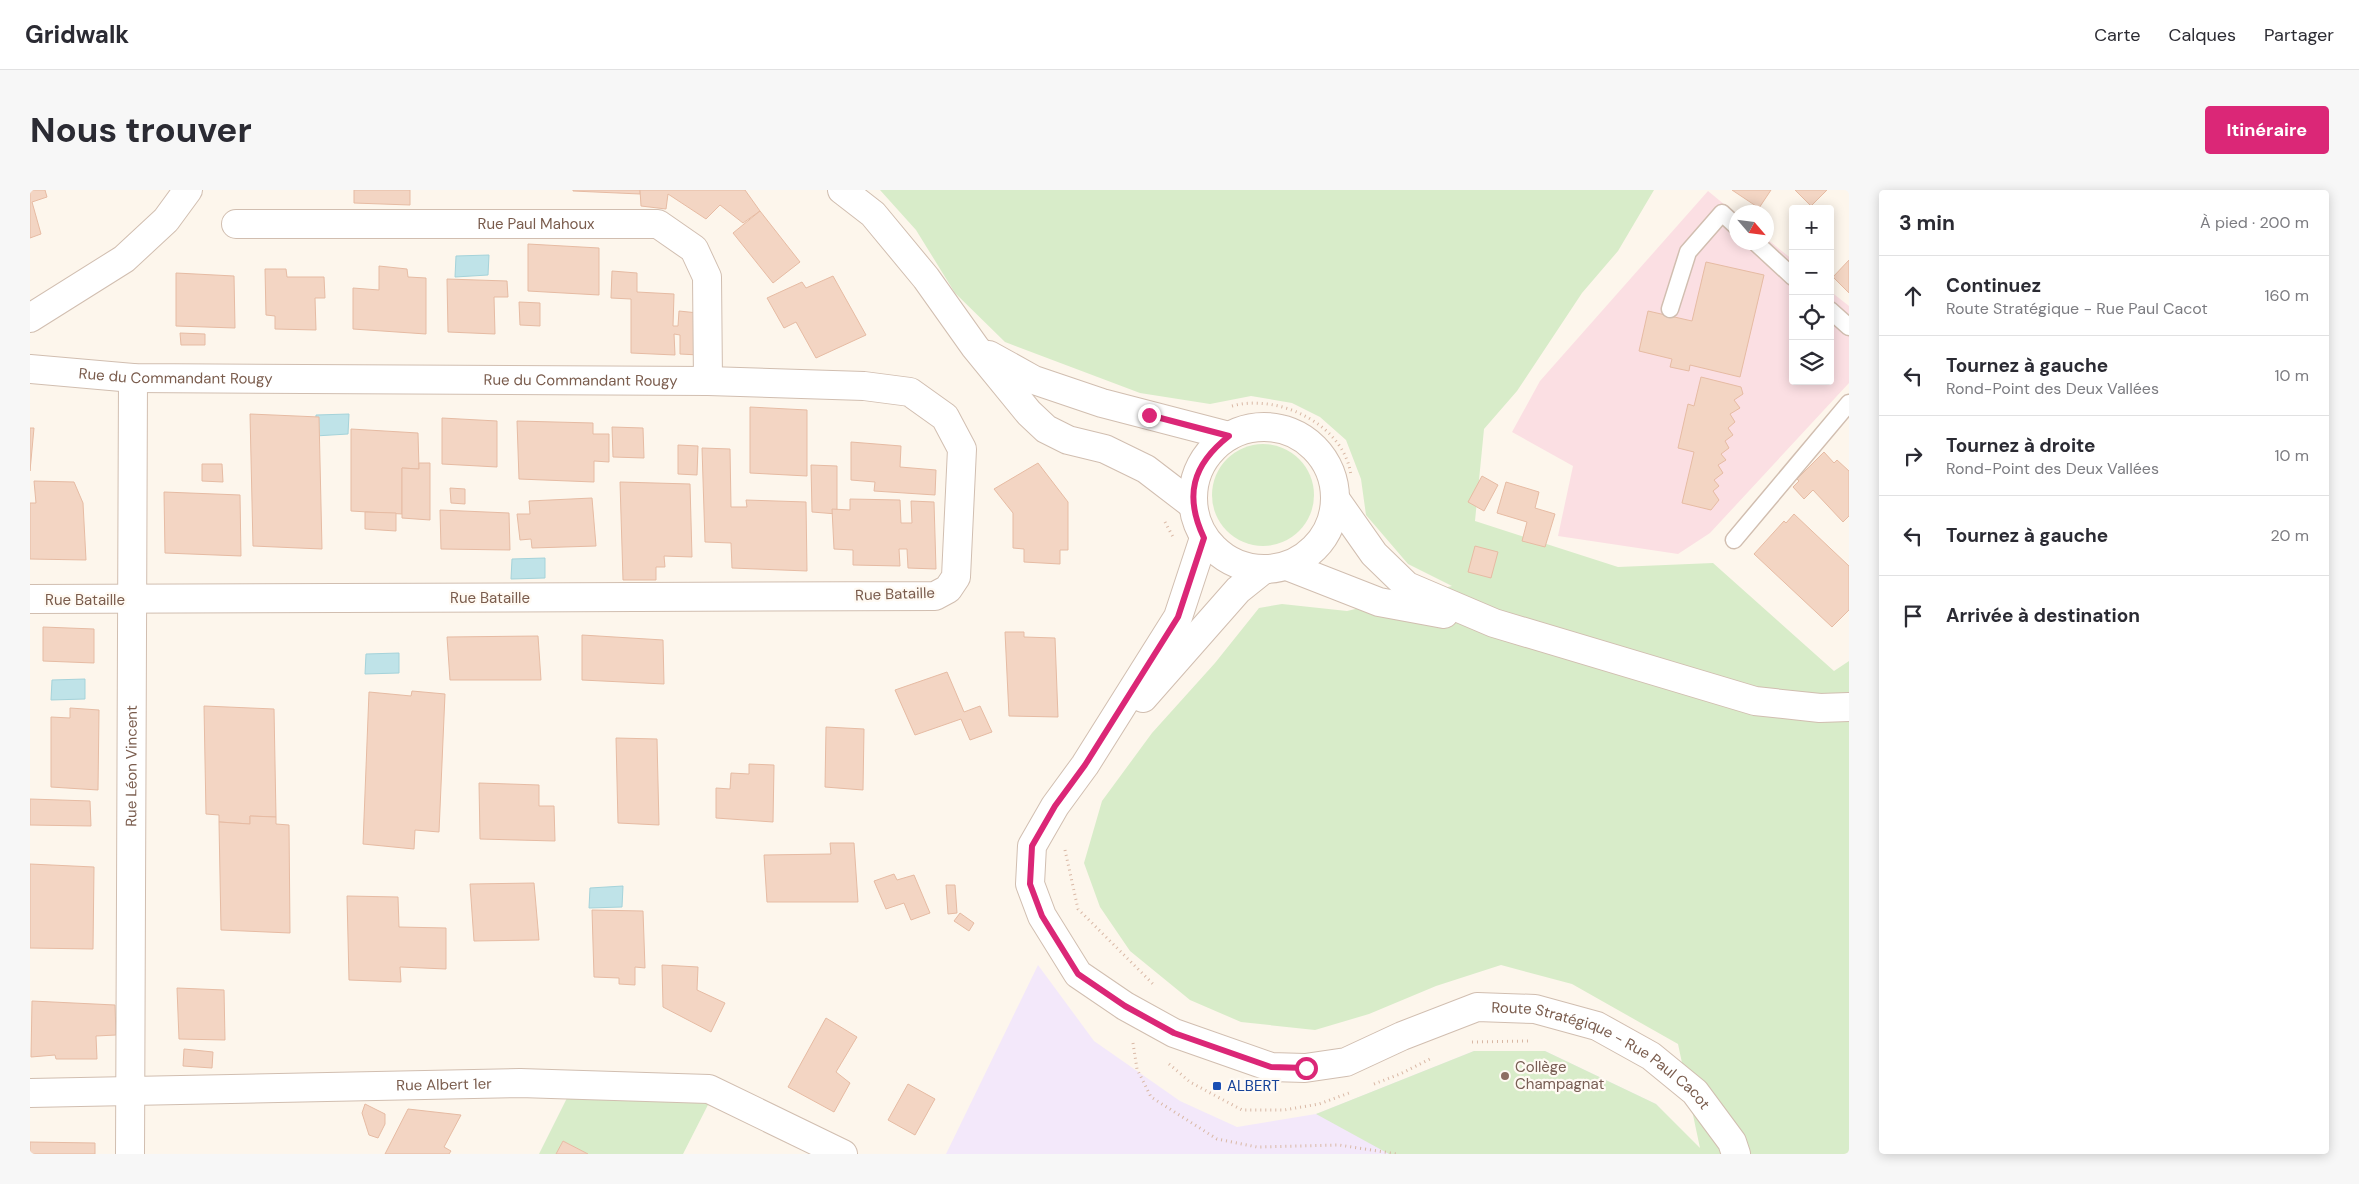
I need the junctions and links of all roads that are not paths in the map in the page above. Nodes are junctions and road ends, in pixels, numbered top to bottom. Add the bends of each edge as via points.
1 (188, 190) edge
2 (842, 190) edge
3 (1729, 220) edge
4 (236, 224) dead end
5 (1764, 250) edge
6 (1789, 273) edge
7 (1670, 309) dead end
8 (1834, 314) edge
9 (30, 318) edge
10 (1849, 327) edge
11 (975, 347) junction
12 (30, 368) edge
13 (133, 378) junction
14 (708, 381) junction
15 (1849, 403) edge
16 (1229, 436) junction
17 (1336, 500) junction
18 (1193, 505) junction
19 (1204, 538) junction
20 (1734, 540) dead end
21 (1275, 568) junction
22 (948, 589) joint
23 (30, 599) edge
24 (131, 600) junction
25 (1494, 623) junction
26 (1849, 707) edge
27 (1085, 765) junction
28 (130, 1092) junction
29 (30, 1093) edge
30 (130, 1154) edge
31 (843, 1154) edge
32 (1736, 1154) edge

1 - 9 street via 166,220 124,259
2 - 11 street via 873,214 926,278
3 - 7 lane via 1722,213 1688,252
4 - 14 street, Rue Paul Mahoux via 658,224 694,250 707,277
5 - 6 lane
8 - 10 lane
11 - 16 street via 1034,380 1102,403
11 - 18 street via 1046,429 1068,440 1105,449 1146,469
12 - 13 street, Rue du Commandant Rougy
13 - 14 street, Rue du Commandant Rougy
13 - 24 street, Rue Léon Vincent
14 - 22 street, Rue du Commandant Rougy via 864,386 910,392 945,417 962,449 956,577
15 - 20 lane
16 - 17 street via 1249,428 1270,426 1292,432 1310,443 1324,459 1333,478
16 - 18 street via 1213,448 1201,465 1194,484
17 - 21 street via 1332,521 1322,540 1306,556
17 - 25 street via 1374,554 1406,586
18 - 19 street via 1196,522
19 - 21 street via 1220,555 1240,566
19 - 27 street, Route Stratégique - Rue Paul Cacot via 1178,617
21 - 25 street via 1379,602
21 - 27 street, Route Stratégique - Rue Paul Cacot via 1238,590
22 - 24 street, Rue Bataille via 935,596
23 - 24 street, Rue Bataille
24 - 28 street, Rue Léon Vincent
25 - 26 street via 1754,701 1820,708
27 - 32 street, Route Stratégique - Rue Paul Cacot via 1055,806 1032,846 1030,884 1042,916 1078,974 1125,1006 1174,1033 1271,1067 1306,1068 1346,1062 1476,1007 1535,1009 1597,1026 1651,1056 1695,1092 1732,1142
28 - 29 street, Rue Albert 1er
28 - 30 street, Rue Léon Vincent
28 - 31 street, Rue Albert 1er via 520,1083 708,1088

